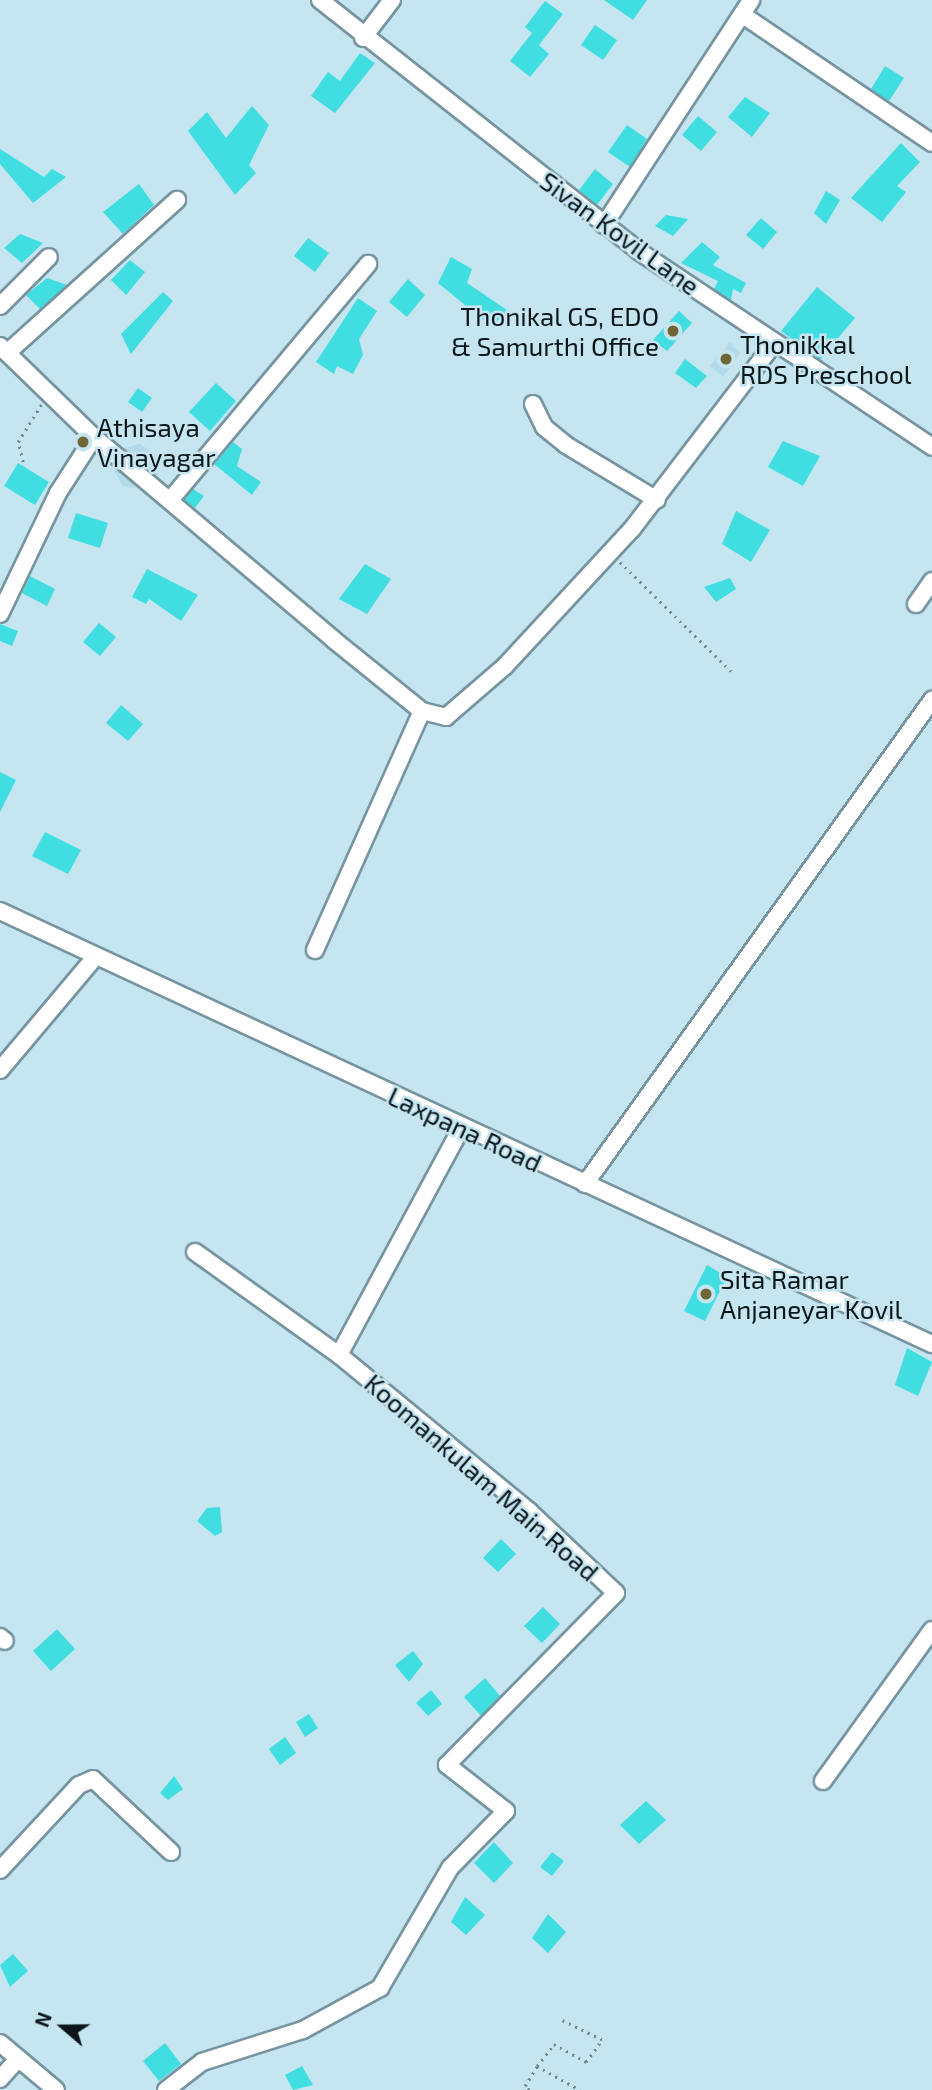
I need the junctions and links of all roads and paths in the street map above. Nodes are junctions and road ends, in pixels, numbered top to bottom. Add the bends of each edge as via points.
1 (320, 0) edge
2 (391, 0) edge
3 (751, 0) edge
4 (743, 15) junction
5 (363, 38) junction
6 (932, 143) edge
7 (177, 200) dead end
8 (604, 225) junction
9 (49, 257) dead end
10 (368, 264) dead end
11 (0, 306) edge
12 (775, 342) junction
13 (4, 350) edge
14 (48, 393) junction
15 (533, 404) dead end
16 (94, 437) junction
17 (932, 447) edge
18 (23, 462) dead end
19 (171, 499) junction
20 (657, 500) junction
21 (610, 552) junction
22 (932, 581) edge
23 (916, 604) dead end
24 (0, 614) edge
25 (733, 672) dead end
26 (932, 700) edge
27 (422, 711) junction
28 (0, 911) edge
29 (314, 950) dead end
30 (95, 957) junction
31 (0, 1070) edge
32 (462, 1127) junction
33 (585, 1184) junction
34 (195, 1252) dead end
35 (932, 1345) edge
36 (339, 1355) junction
37 (932, 1630) edge
38 (823, 1781) dead end
39 (171, 1852) dead end
40 (0, 1870) edge
41 (561, 2020) dead end
42 (0, 2043) edge
43 (18, 2059) junction
44 (537, 2066) junction
45 (0, 2078) edge
46 (527, 2089) edge
47 (56, 2090) edge
48 (166, 2090) edge
49 (580, 2090) edge

1 - 5 street, Sivan Kovil Lane
2 - 5 street
3 - 4 street
4 - 6 street
4 - 8 street
5 - 8 street, Sivan Kovil Lane
7 - 13 street
8 - 12 street, Sivan Kovil Lane
9 - 11 street
10 - 19 street
12 - 17 street, Sivan Kovil Lane
12 - 20 street
13 - 14 street
14 - 16 street
14 - 18 path via 18,442
15 - 20 street via 544,427 566,445
16 - 19 street
16 - 24 street via 58,493
19 - 27 street
20 - 21 street
21 - 25 path
21 - 27 street via 460,710 446,717
22 - 23 street
26 - 33 street
27 - 29 street
28 - 30 street, Laxpana Road
30 - 31 street
30 - 32 street, Laxpana Road
32 - 33 street, Laxpana Road
32 - 36 street
33 - 35 street, Laxpana Road
34 - 36 street, Koomankulam Main Road
36 - 48 street, Koomankulam Main Road via 529,1511 616,1593 447,1765 506,1811 450,1868 380,1988 303,2031 202,2062
37 - 38 street
39 - 40 street via 93,1779 79,1785
41 - 44 path via 602,2040 586,2062 554,2043
42 - 43 street
43 - 45 street
43 - 47 street
44 - 46 path
44 - 49 path

